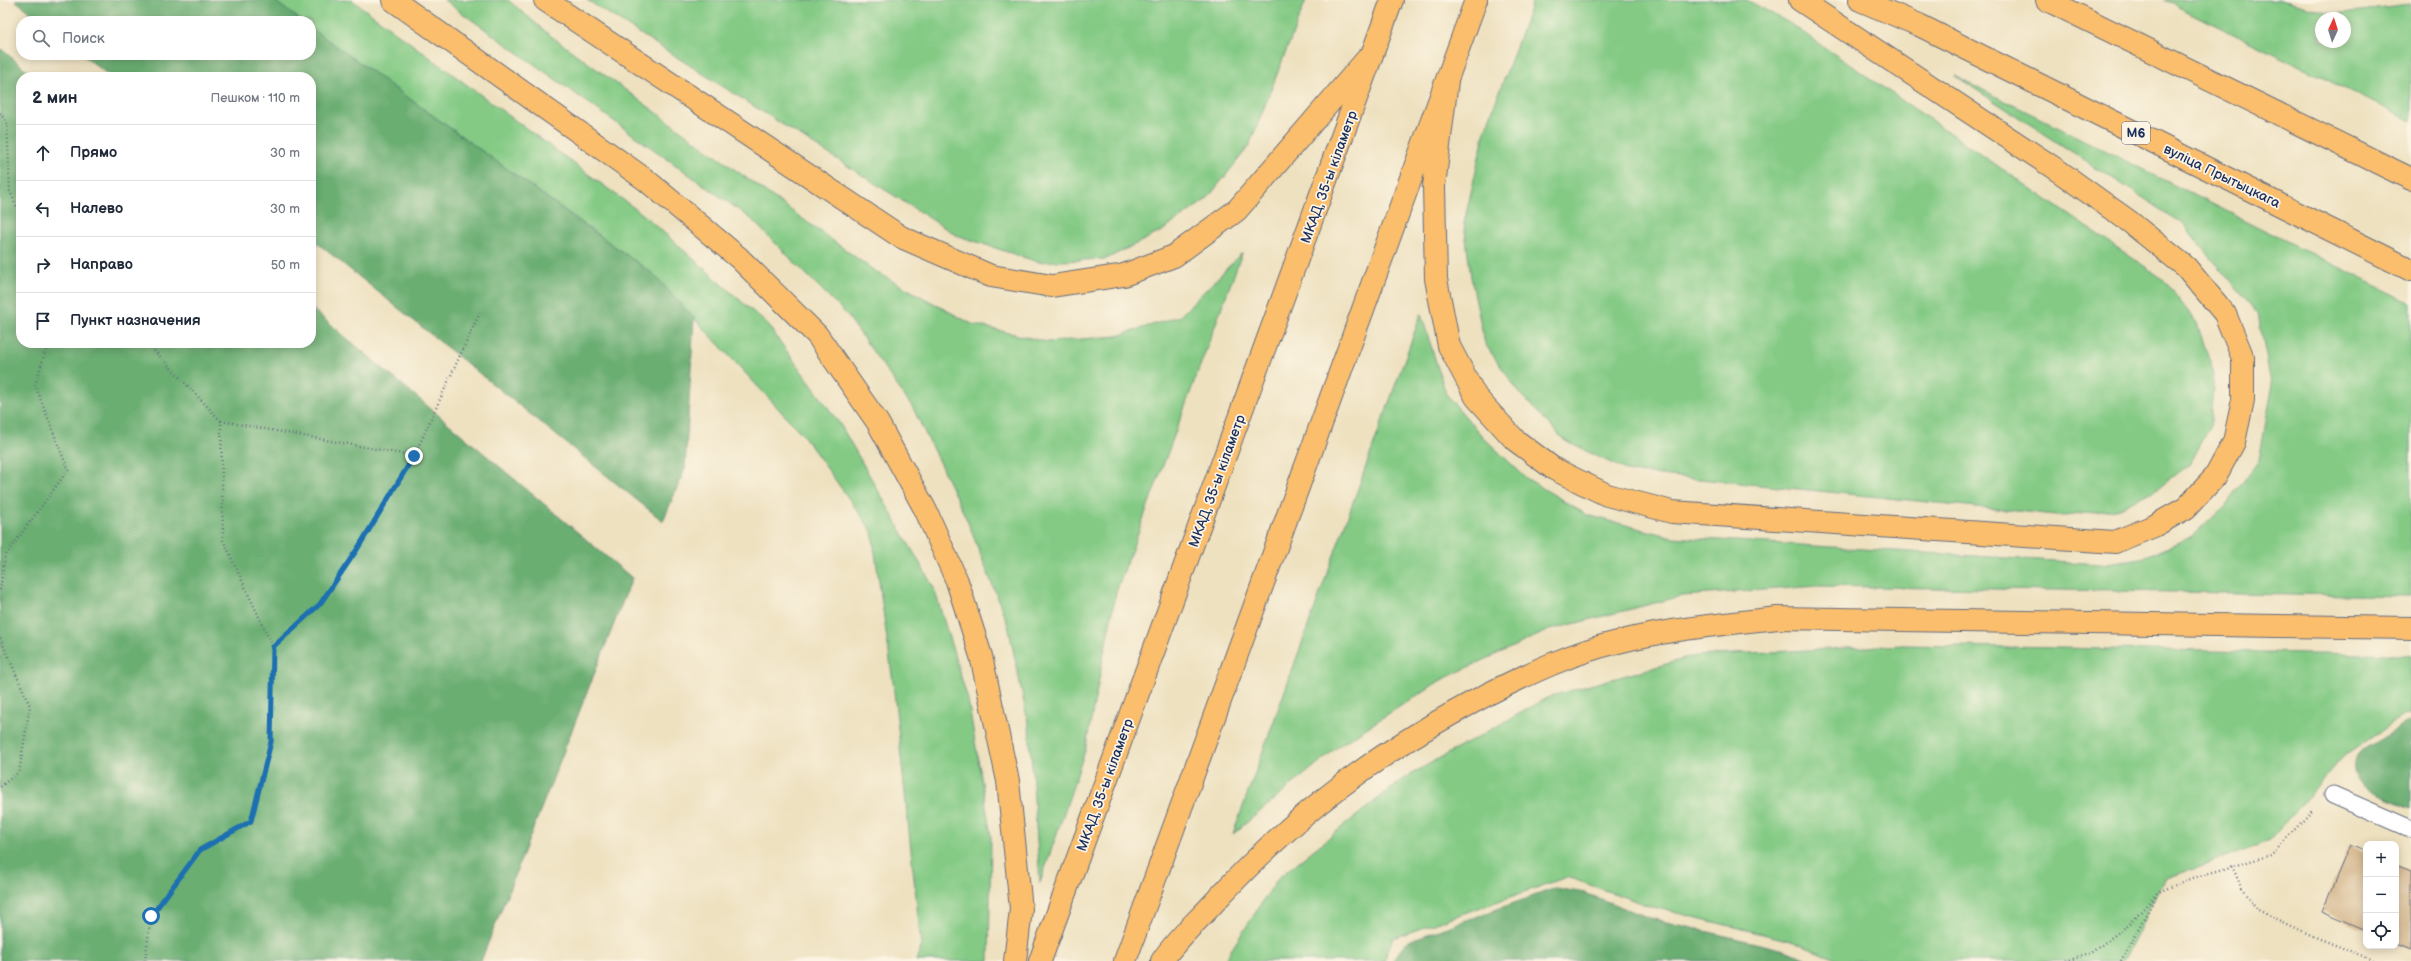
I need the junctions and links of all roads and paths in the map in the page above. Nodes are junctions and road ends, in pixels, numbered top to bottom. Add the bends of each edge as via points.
1 (393, 0) edge
2 (545, 0) edge
3 (1392, 0) edge
4 (1476, 0) edge
5 (1800, 0) edge
6 (1860, 0) edge
7 (2047, 0) edge
8 (1376, 49) junction
9 (1447, 81) junction
10 (0, 113) edge
11 (2411, 179) edge
12 (16, 205) edge
13 (2411, 270) edge
14 (480, 312) dead end
15 (46, 348) edge
16 (152, 348) edge
17 (222, 421) junction
18 (414, 456) junction
19 (0, 590) edge
20 (2411, 628) edge
21 (0, 638) edge
22 (273, 647) junction
23 (0, 787) edge
24 (2333, 795) joint
25 (2411, 828) edge
26 (2232, 866) junction
27 (2158, 892) junction
28 (145, 961) edge
29 (1015, 961) edge
30 (1040, 961) edge
31 (1126, 961) edge
32 (1162, 961) edge
33 (2065, 961) edge
34 (2121, 961) edge
35 (2375, 961) edge

1 - 29 main road via 646,180 738,258 816,335 878,423 926,511 957,581 981,656 1008,781 1021,909
2 - 8 main road via 901,237 991,276 1052,286 1124,275 1174,256 1237,210
3 - 8 main road, МКАД, 35-ы кіламетр
4 - 9 main road
5 - 9 main road via 2060,172 2130,222 2186,267 2225,314 2243,358 2243,400 2234,442 2215,477 2186,508 2154,526 2115,542 1672,512 1606,495 1554,469 1515,440 1476,397 1449,346 1436,279 1434,186
6 - 13 main road, вуліца Прытыцкага / М6 via 1919,25
7 - 11 main road
8 - 30 main road, МКАД, 35-ы кіламетр
9 - 31 main road
10 - 12 path via 7,122 10,191
14 - 18 path
15 - 19 path via 34,385 68,470 5,556
16 - 17 path
17 - 18 path
17 - 22 path via 223,540
18 - 22 path via 358,548 320,604
20 - 32 main road via 1777,618 1694,627 1617,642 1534,671 1458,710 1382,756 1319,801 1264,850
21 - 23 path via 30,706 19,772
22 - 28 path via 271,742 251,821 200,850 151,916
24 - 25 lane
24 - 26 path via 2304,816 2270,855
26 - 27 path
26 - 35 path via 2243,891 2258,910
27 - 33 path via 2130,924 2089,954
27 - 34 path

